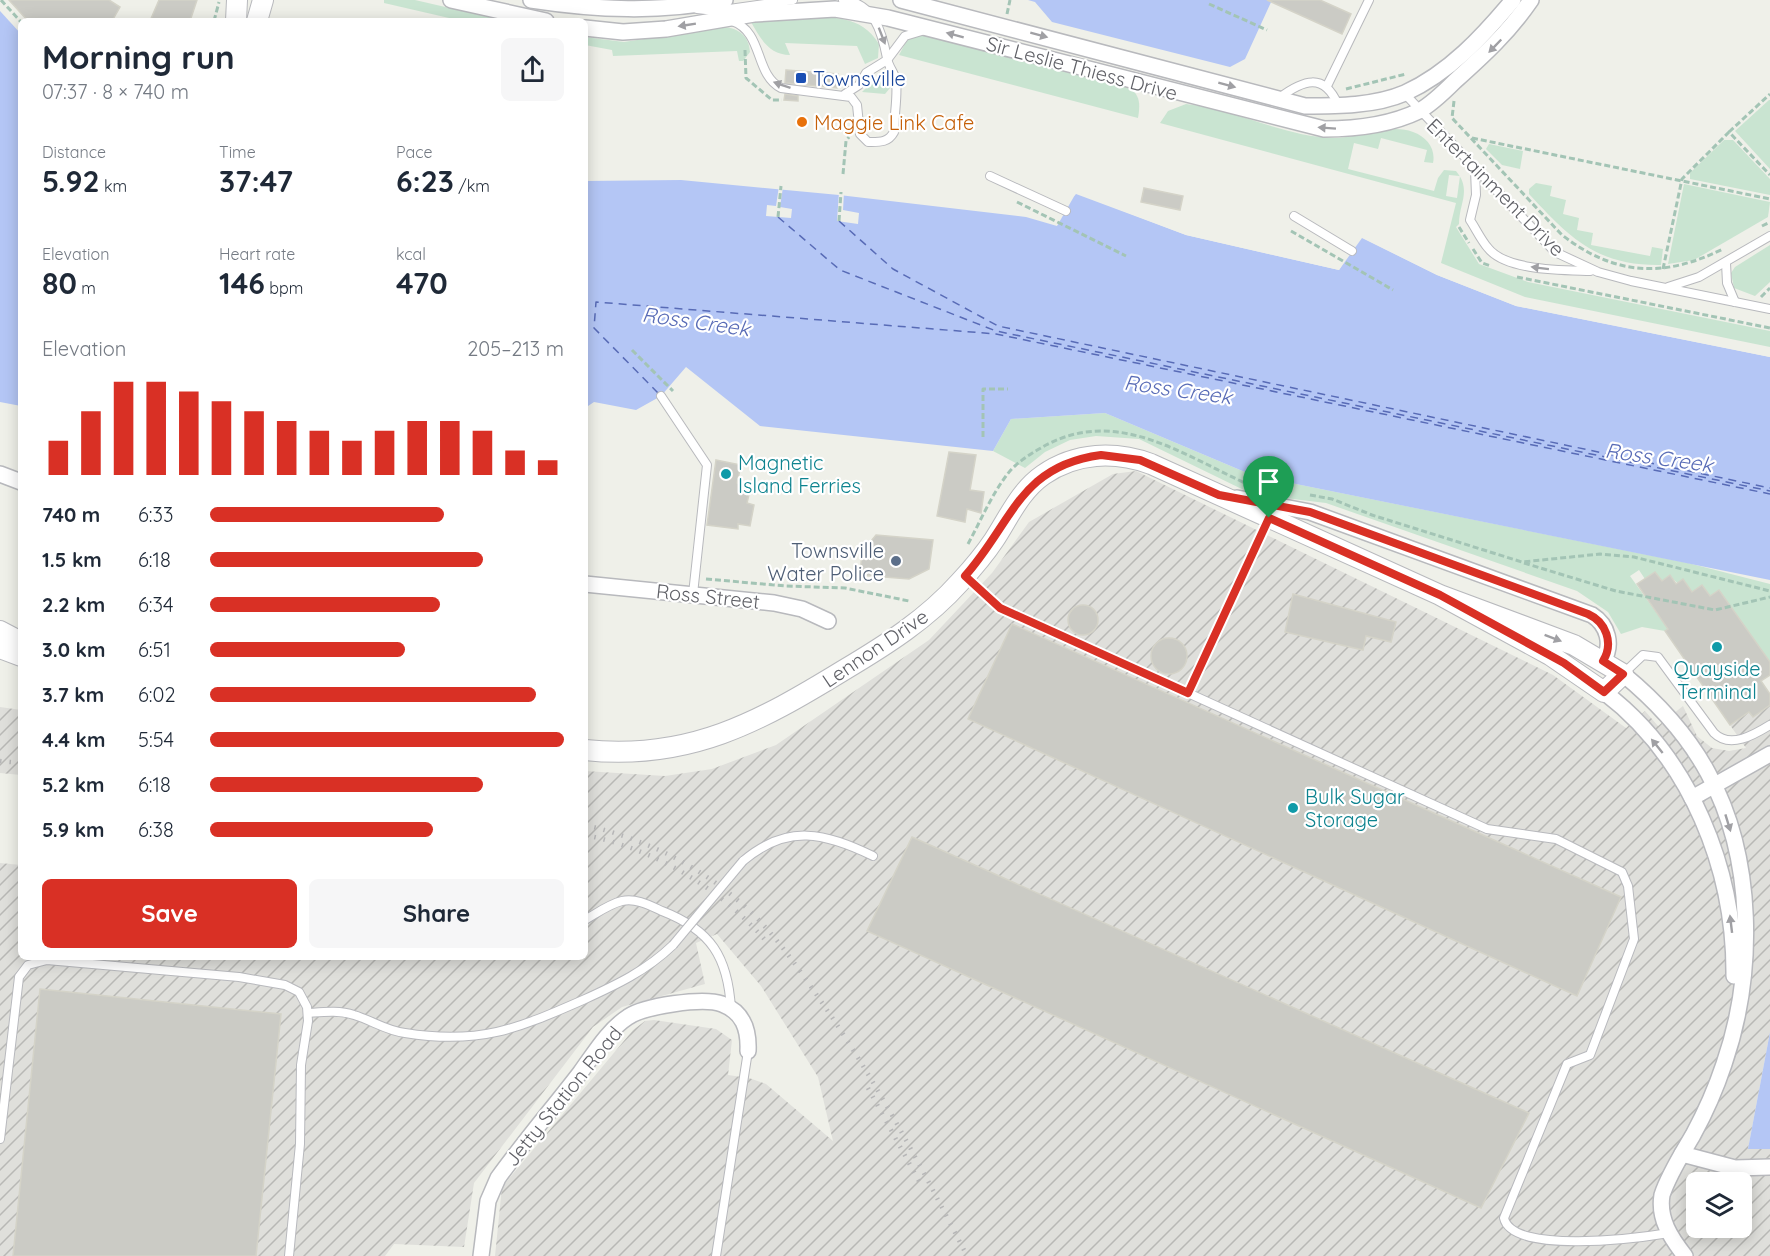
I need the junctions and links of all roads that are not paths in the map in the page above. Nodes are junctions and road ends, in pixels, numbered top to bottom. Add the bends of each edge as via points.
1 (237, 0) edge
2 (263, 0) edge
3 (451, 0) edge
4 (531, 0) edge
5 (725, 0) edge
6 (793, 0) edge
7 (843, 0) edge
8 (901, 0) edge
9 (1369, 0) edge
10 (1513, 0) edge
11 (1531, 0) edge
12 (681, 8) junction
13 (870, 15) junction
14 (236, 18) edge
15 (258, 18) edge
16 (532, 18) edge
17 (726, 19) junction
18 (588, 28) edge
19 (929, 28) junction
20 (887, 60) junction
21 (1329, 89) junction
22 (1404, 93) junction
23 (845, 94) junction
24 (1277, 98) junction
25 (1338, 105) junction
26 (1420, 111) junction
27 (1475, 170) junction
28 (990, 176) dead end
29 (1066, 211) dead end
30 (1294, 216) dead end
31 (1770, 236) edge
32 (1352, 251) dead end
33 (1726, 263) junction
34 (1598, 272) junction
35 (1667, 288) junction
36 (1735, 302) junction
37 (1770, 309) edge
38 (661, 396) dead end
39 (0, 474) edge
40 (18, 481) edge
41 (1219, 495) junction
42 (1269, 518) junction
43 (965, 576) junction
44 (588, 584) edge
45 (693, 594) junction
46 (1440, 595) junction
47 (828, 621) dead end
48 (0, 631) edge
49 (18, 640) edge
50 (0, 648) edge
51 (18, 655) edge
52 (1603, 661) junction
53 (1579, 673) junction
54 (1623, 674) junction
55 (1604, 692) junction
56 (1188, 693) junction
57 (1770, 725) edge
58 (588, 750) edge
59 (1770, 754) edge
60 (1715, 787) junction
61 (1692, 798) junction
62 (873, 856) dead end
63 (588, 918) edge
64 (732, 1009) junction
65 (308, 1013) junction
66 (748, 1051) joint
67 (1724, 1065) junction
68 (0, 1139) edge
69 (1682, 1154) junction
70 (1770, 1167) edge
71 (1669, 1233) junction
72 (289, 1256) edge
73 (481, 1256) edge
74 (716, 1256) edge
75 (1684, 1256) edge

1 - 14 street
2 - 15 street
3 - 16 street
4 - 12 street via 618,10
5 - 12 street
6 - 12 lane via 715,11
7 - 13 lane via 858,3
8 -> 24 street, Sir Leslie Thiess Drive
9 - 21 lane
10 - 22 street, Sir Leslie Thiess Drive via 1456,60
11 -> 26 street, Sir Leslie Thiess Drive via 1484,57
13 - 17 street, Sir Leslie Thiess Drive via 835,9
13 - 19 street, Sir Leslie Thiess Drive
13 -> 20 lane via 885,42
17 -> 18 street, Sir Leslie Thiess Drive via 623,32
23 -> 17 lane via 777,86 767,73 751,34
19 - 20 lane via 906,36
26 -> 19 street, Sir Leslie Thiess Drive via 1377,125 1324,129
20 - 23 lane via 866,73 859,85
20 - 23 lane via 896,82 891,137 868,142 860,134 857,105
21 - 24 lane via 1319,83 1303,84
21 - 25 lane
22 - 25 street, Sir Leslie Thiess Drive via 1366,103
22 - 26 lane, Entertainment Drive
24 - 25 street, Sir Leslie Thiess Drive via 1305,106
26 - 27 lane, Entertainment Drive
27 - 34 lane, Entertainment Drive via 1555,252
34 -> 27 lane via 1535,268 1503,259 1489,250 1470,220 1476,195
28 - 29 lane
30 - 32 lane
31 - 33 lane
33 - 35 lane
33 - 36 lane via 1727,283
34 - 35 lane, Entertainment Drive
35 - 36 lane, Entertainment Drive
36 - 37 lane, Entertainment Drive
38 - 45 lane via 707,465
39 - 40 street
41 - 42 street, Lennon Drive
41 - 43 street, Lennon Drive via 1127,457 1101,455 1075,460 1044,475 1026,490
41 - 52 street via 1310,512 1588,614 1605,629 1607,651
42 - 46 street, Lennon Drive
42 - 56 lane
43 - 56 lane via 1000,608
43 - 58 street, Lennon Drive via 901,635 757,721 716,737 664,748
44 - 45 street, Ross Street
45 - 47 street, Ross Street via 787,605
46 -> 52 street, Lennon Drive via 1574,645
46 - 53 street, Lennon Drive
48 - 49 street
50 - 51 street
52 - 53 street
52 - 54 street, Lennon Drive
53 - 55 street, Lennon Drive
54 - 55 street
54 - 57 lane via 1643,655 1658,657 1720,739 1734,741
54 - 60 street, Lennon Drive via 1670,717
61 -> 55 street, Lennon Drive via 1656,744
56 - 71 lane via 1487,829 1556,839 1622,872 1628,886 1634,939 1590,1055 1567,1064 1504,1211 1504,1221 1515,1234 1547,1240 1624,1239
59 - 60 street
60 - 61 street
60 -> 67 street, Lennon Drive via 1736,852 1745,936 1742,990
67 -> 61 street, Lennon Drive via 1734,999 1731,927 1719,862
62 - 65 lane, bridge via 832,837 789,836 769,844 743,861 673,945 646,968 501,1032 469,1036 405,1034 344,1012
63 - 64 lane via 613,904 632,900 682,920 704,935 719,954
64 - 66 street via 746,1025
64 - 73 street, Jetty Station Road via 713,1001 694,1002 641,1011 621,1023 498,1178 488,1201
65 - 68 lane via 295,988 239,976 33,962 24,967 19,977
65 - 72 lane
66 - 74 lane
67 - 69 street, Lennon Drive
69 - 70 street via 1735,1168
69 - 71 street, Lennon Drive via 1662,1195 1661,1213
71 - 75 street, Lennon Drive

